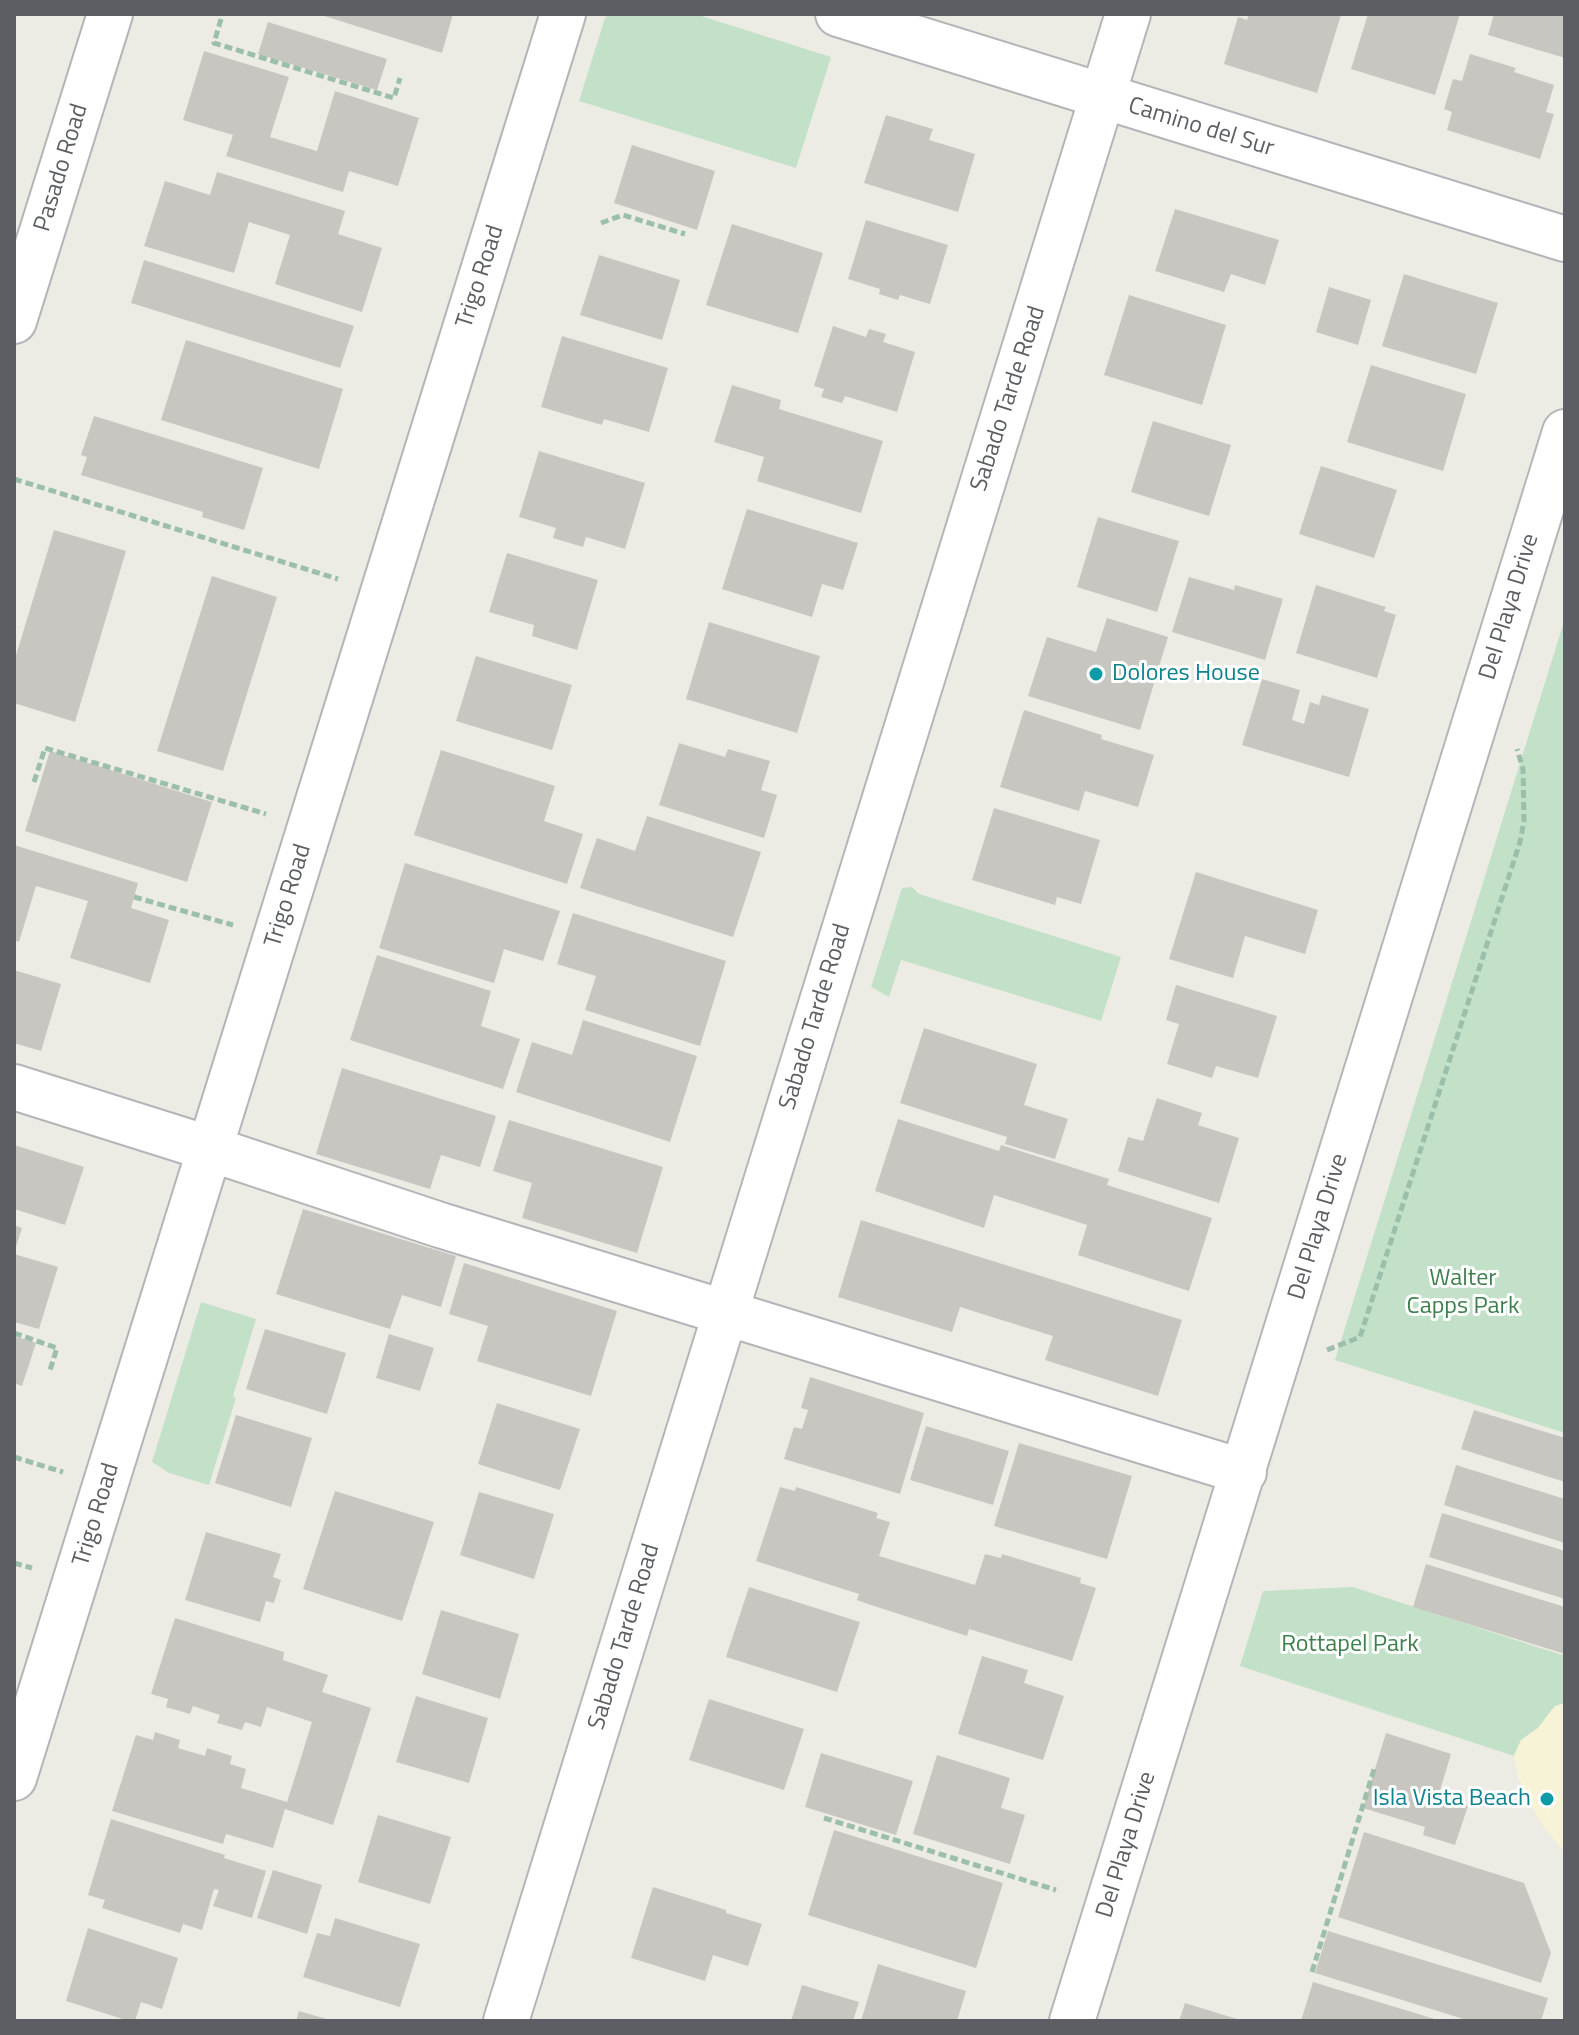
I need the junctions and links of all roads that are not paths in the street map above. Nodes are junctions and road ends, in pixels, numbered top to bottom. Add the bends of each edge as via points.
1 (110, 14) edge
2 (563, 14) edge
3 (838, 14) edge
4 (1128, 14) edge
5 (1102, 97) junction
6 (1565, 239) edge
7 (14, 321) edge
8 (1565, 432) edge
9 (14, 1087) edge
10 (211, 1149) junction
11 (726, 1311) junction
12 (1244, 1472) junction
13 (14, 1778) edge
14 (506, 2021) edge
15 (1072, 2021) edge

1 - 7 street, Pasado Road
2 - 10 street, Trigo Road
3 - 5 street, Camino del Sur
4 - 5 street, Sabado Tarde Road
5 - 6 street, Camino del Sur
5 - 11 street, Sabado Tarde Road
8 - 12 street, Del Playa Drive
9 - 10 street
10 - 11 street
10 - 13 street, Trigo Road
11 - 12 street
11 - 14 street, Sabado Tarde Road
12 - 15 street, Del Playa Drive

